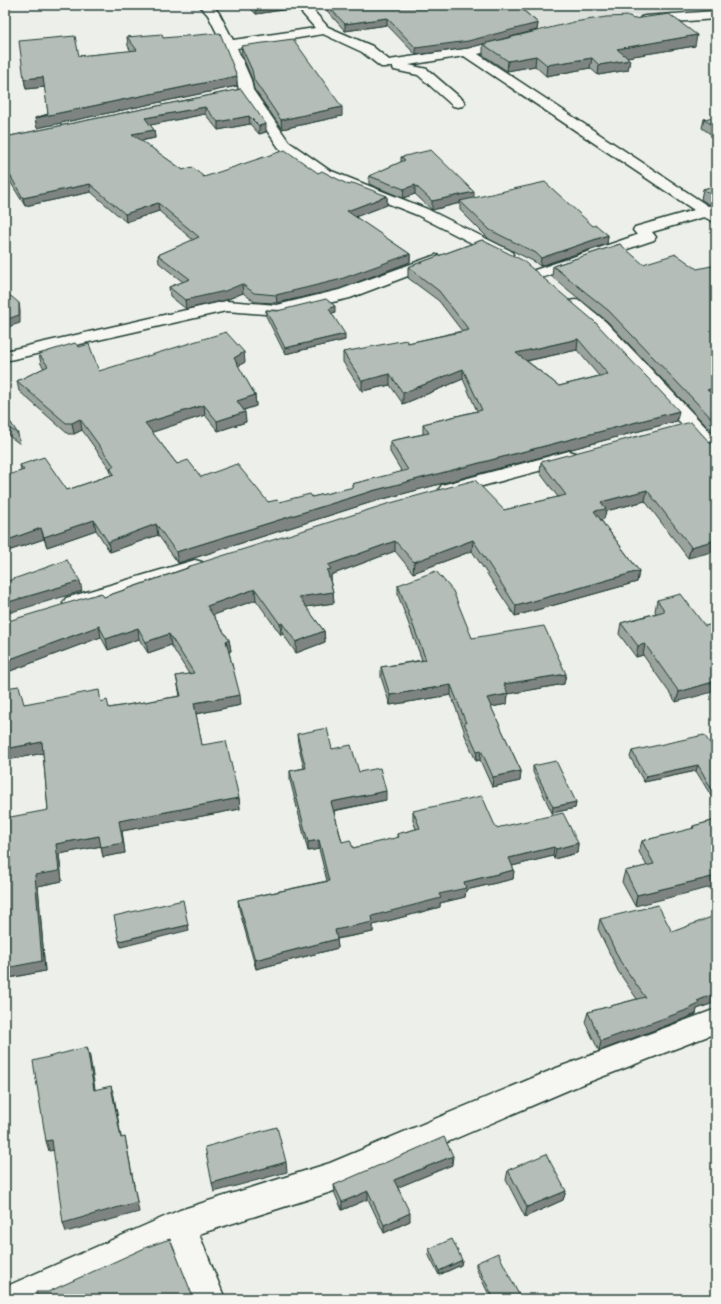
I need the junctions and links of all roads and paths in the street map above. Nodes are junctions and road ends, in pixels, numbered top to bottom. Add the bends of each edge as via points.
1 (205, 5) edge
2 (301, 5) edge
3 (716, 15) edge
4 (628, 21) edge
5 (324, 30) junction
6 (527, 38) edge
7 (229, 45) junction
8 (468, 53) junction
9 (386, 64) junction
10 (246, 90) junction
11 (231, 93) edge
12 (458, 103) dead end
13 (712, 212) edge
14 (482, 242) junction
15 (515, 259) edge
16 (539, 275) edge
17 (566, 298) edge
18 (5, 356) edge
19 (693, 424) junction
20 (672, 430) edge
21 (716, 449) edge
22 (584, 453) edge
23 (432, 494) edge
24 (215, 560) edge
25 (58, 608) edge
26 (716, 1021) edge
27 (180, 1225) junction
28 (15, 1299) edge
29 (209, 1299) edge

1 - 7 street via 213,13
2 - 5 street
3 - 4 street
5 - 7 street
5 - 9 street via 367,49
6 - 8 street
7 - 10 street
8 - 9 street
8 - 13 street
9 - 12 street via 422,72
10 - 11 street
10 - 14 street via 284,144 324,173 422,212
13 - 16 street via 641,230 648,236
14 - 15 street
14 - 18 street via 344,294 277,310 226,306
17 - 19 street via 600,326
19 - 20 street
19 - 21 street
22 - 23 street
24 - 25 street
26 - 27 street via 564,1078 331,1177
27 - 28 street
27 - 29 street

